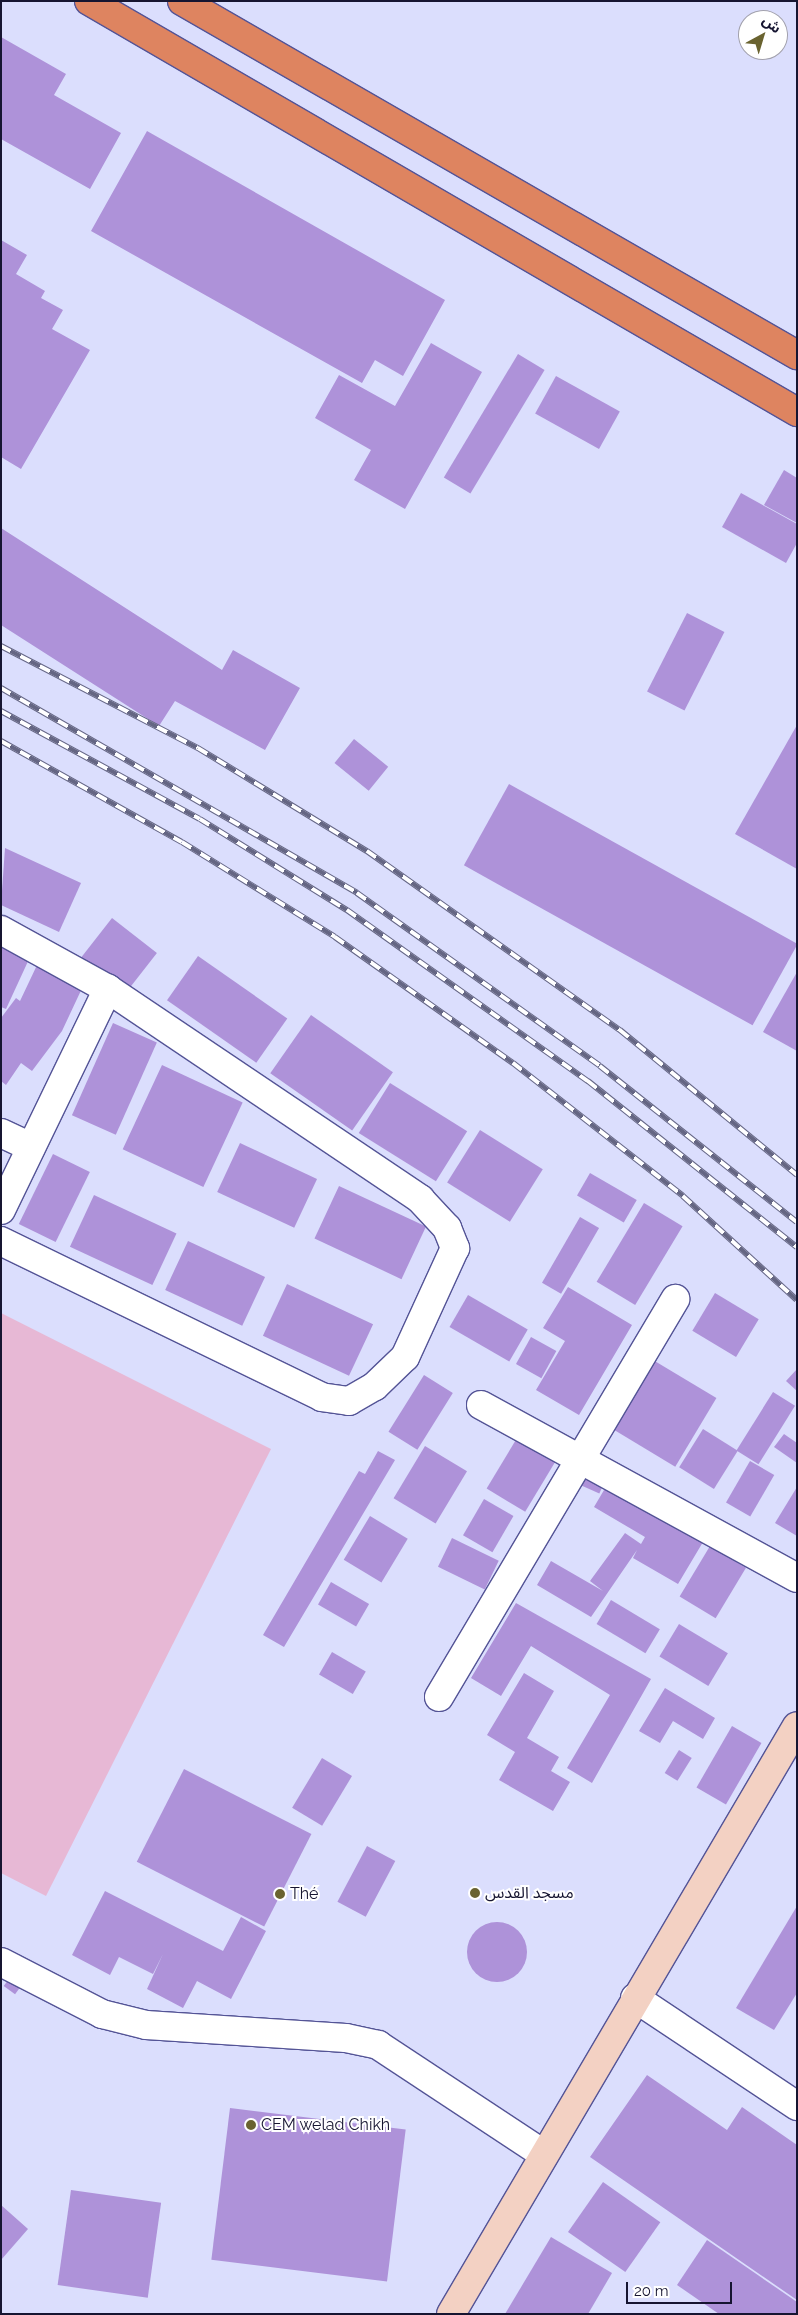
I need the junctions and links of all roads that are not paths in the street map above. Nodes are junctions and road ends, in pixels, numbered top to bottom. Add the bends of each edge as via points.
1 (89, 1) edge
2 (182, 1) edge
3 (797, 356) edge
4 (797, 412) edge
5 (1, 930) edge
6 (108, 989) junction
7 (1, 1133) edge
8 (31, 1147) junction
9 (1, 1210) edge
10 (1, 1241) edge
11 (676, 1299) dead end
12 (481, 1405) dead end
13 (580, 1460) junction
14 (797, 1578) edge
15 (439, 1697) dead end
16 (797, 1726) edge
17 (1, 1962) edge
18 (635, 1998) junction
19 (797, 2106) edge
20 (543, 2154) junction
21 (451, 2314) edge

1 - 4 highway
2 - 3 highway
5 - 6 street
6 - 8 street
6 - 10 street via 420,1198 447,1228 455,1248 405,1357 375,1386 349,1401 322,1397
7 - 8 street
8 - 9 street
11 - 13 street
12 - 13 street
13 - 14 street
13 - 15 street
16 - 18 main road
17 - 20 street via 102,2014 146,2025 346,2038 378,2045
18 - 19 street
18 - 20 main road
20 - 21 main road

